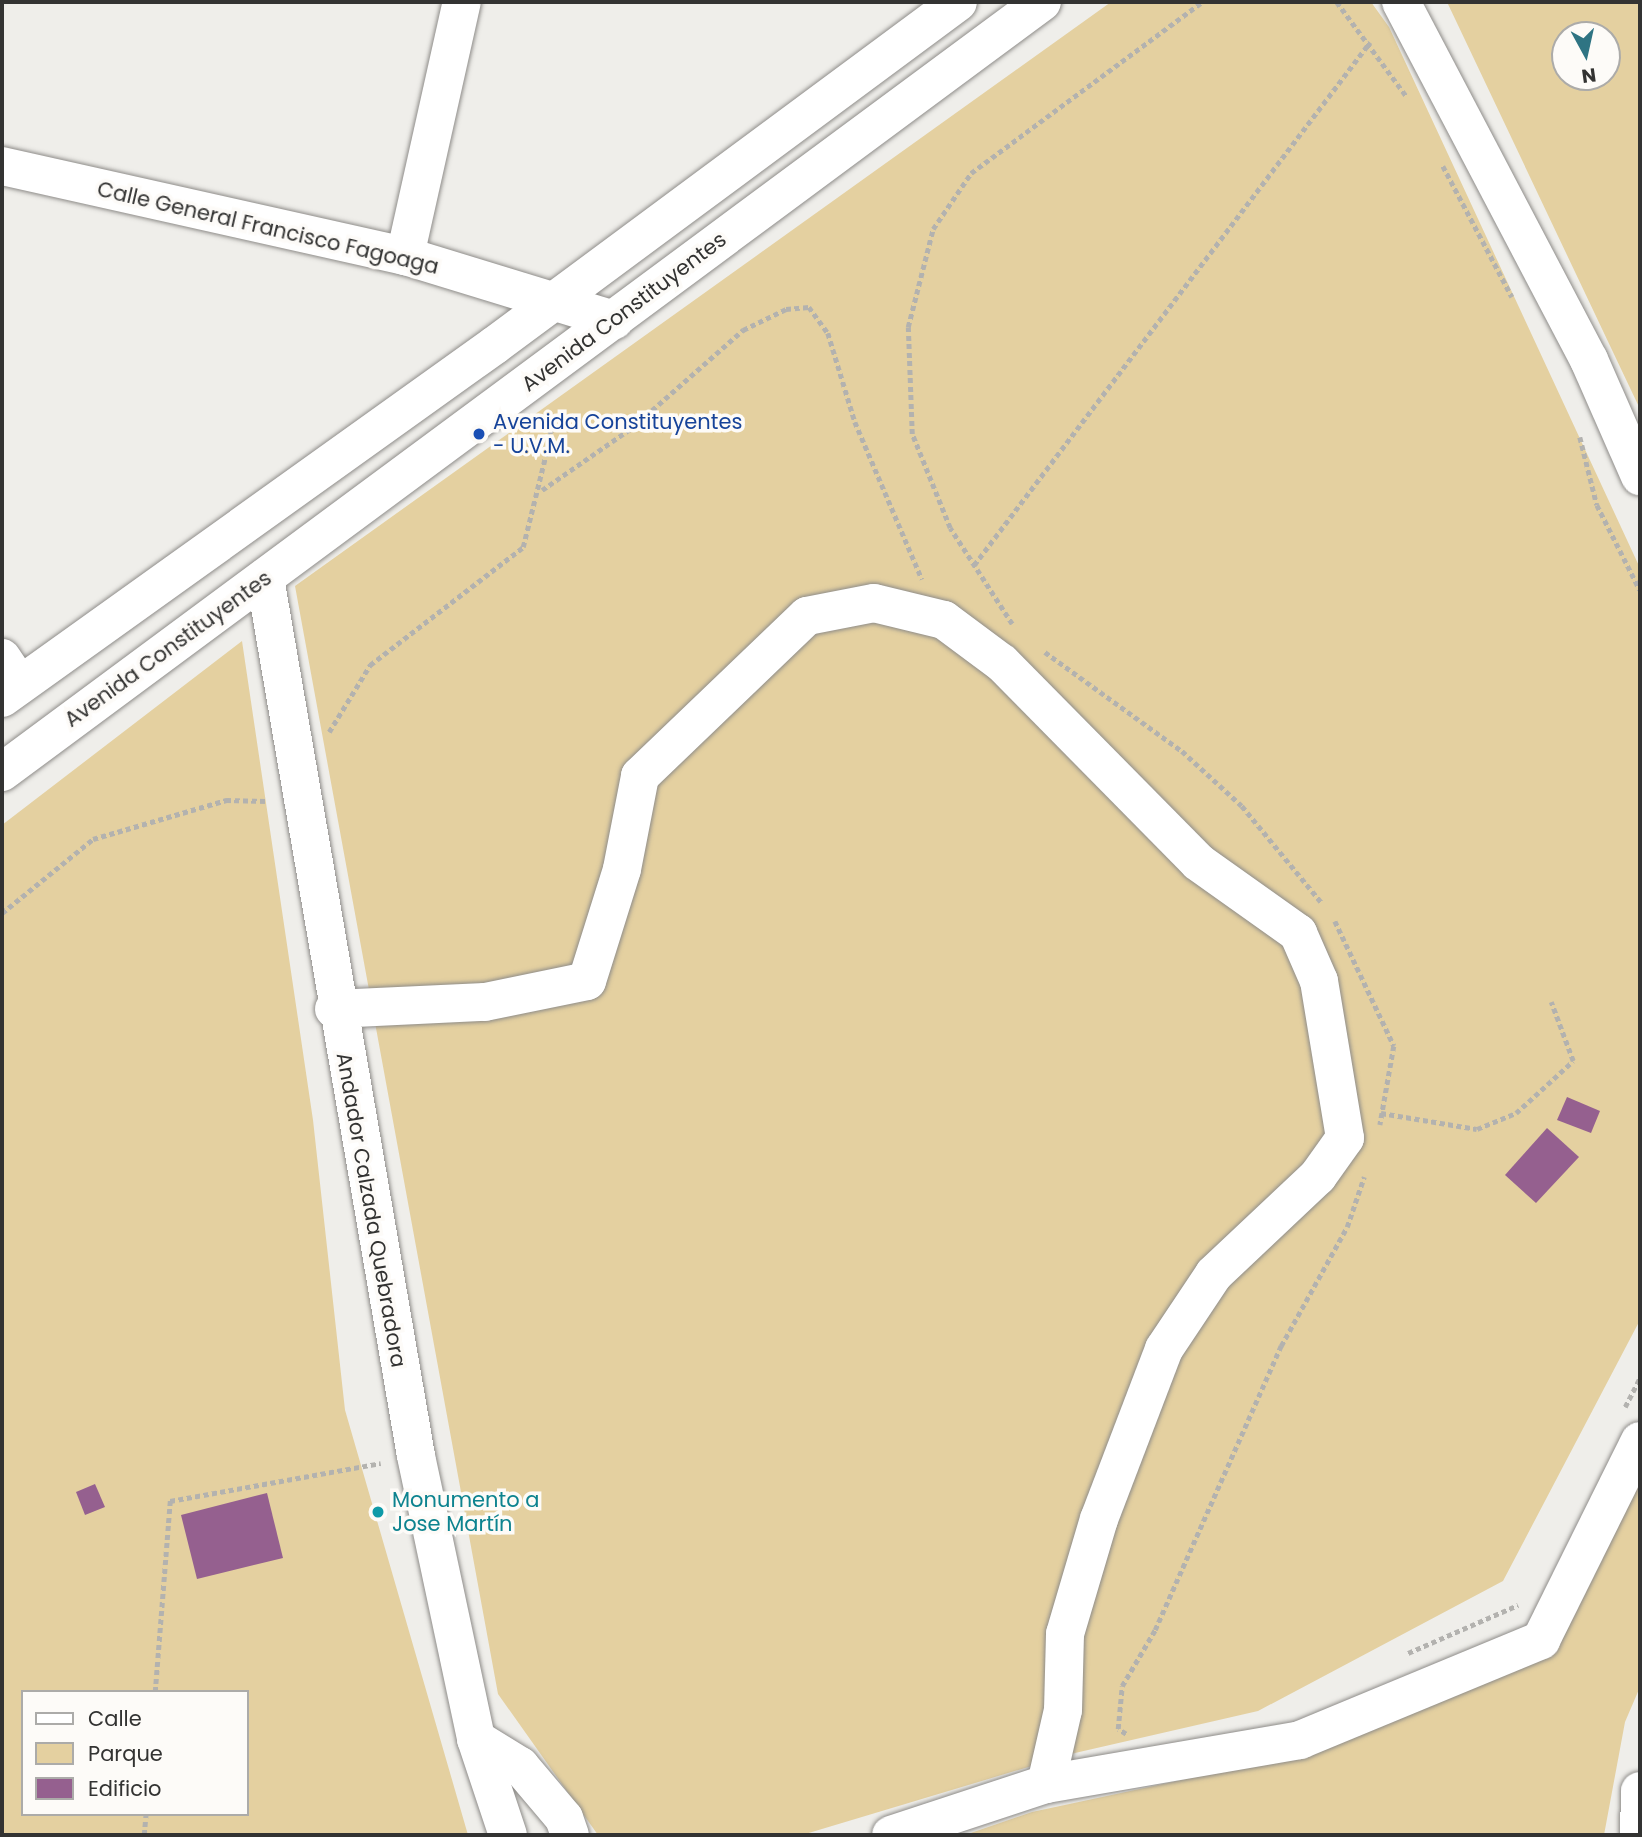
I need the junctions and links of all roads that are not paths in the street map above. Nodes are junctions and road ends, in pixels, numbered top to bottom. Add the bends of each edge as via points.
1 (461, 2) edge
2 (958, 2) edge
3 (1042, 2) edge
4 (1401, 2) edge
5 (2, 166) edge
6 (405, 256) junction
7 (550, 304) junction
8 (614, 320) junction
9 (1640, 476) edge
10 (209, 550) junction
11 (252, 587) junction
12 (8, 680) edge
13 (2, 772) edge
14 (334, 1009) junction
15 (1631, 1427) edge
16 (476, 1739) junction
17 (1046, 1784) junction
18 (1640, 1791) edge
19 (508, 1835) edge
20 (570, 1835) edge
21 (891, 1835) edge
22 (1639, 1835) edge

1 - 6 street
2 - 7 street
3 - 8 street, Avenida Constituyentes
4 - 9 street via 1589,360
5 - 6 street, Calle General Francisco Fagoaga
6 - 7 street, Calle General Francisco Fagoaga
7 - 8 street, Calle General Francisco Fagoaga
7 - 10 street
8 - 11 street, Avenida Constituyentes
10 - 11 street
10 - 12 street
11 - 13 street, Avenida Constituyentes
11 - 14 street, Andador Calzada Quebradora via 300,799
14 - 16 street, Andador Calzada Quebradora via 416,1457
14 - 17 street via 485,1002 587,981 622,869 640,776 807,616 874,603 944,620 1002,663 1198,862 1298,933 1319,981 1345,1138 1318,1176 1214,1273 1164,1349 1099,1519 1065,1634 1063,1710
15 - 17 street via 1541,1640 1300,1740
16 - 19 street, Andador Calzada Quebradora
16 - 20 street via 520,1766 564,1818
17 - 21 street
18 - 22 street

